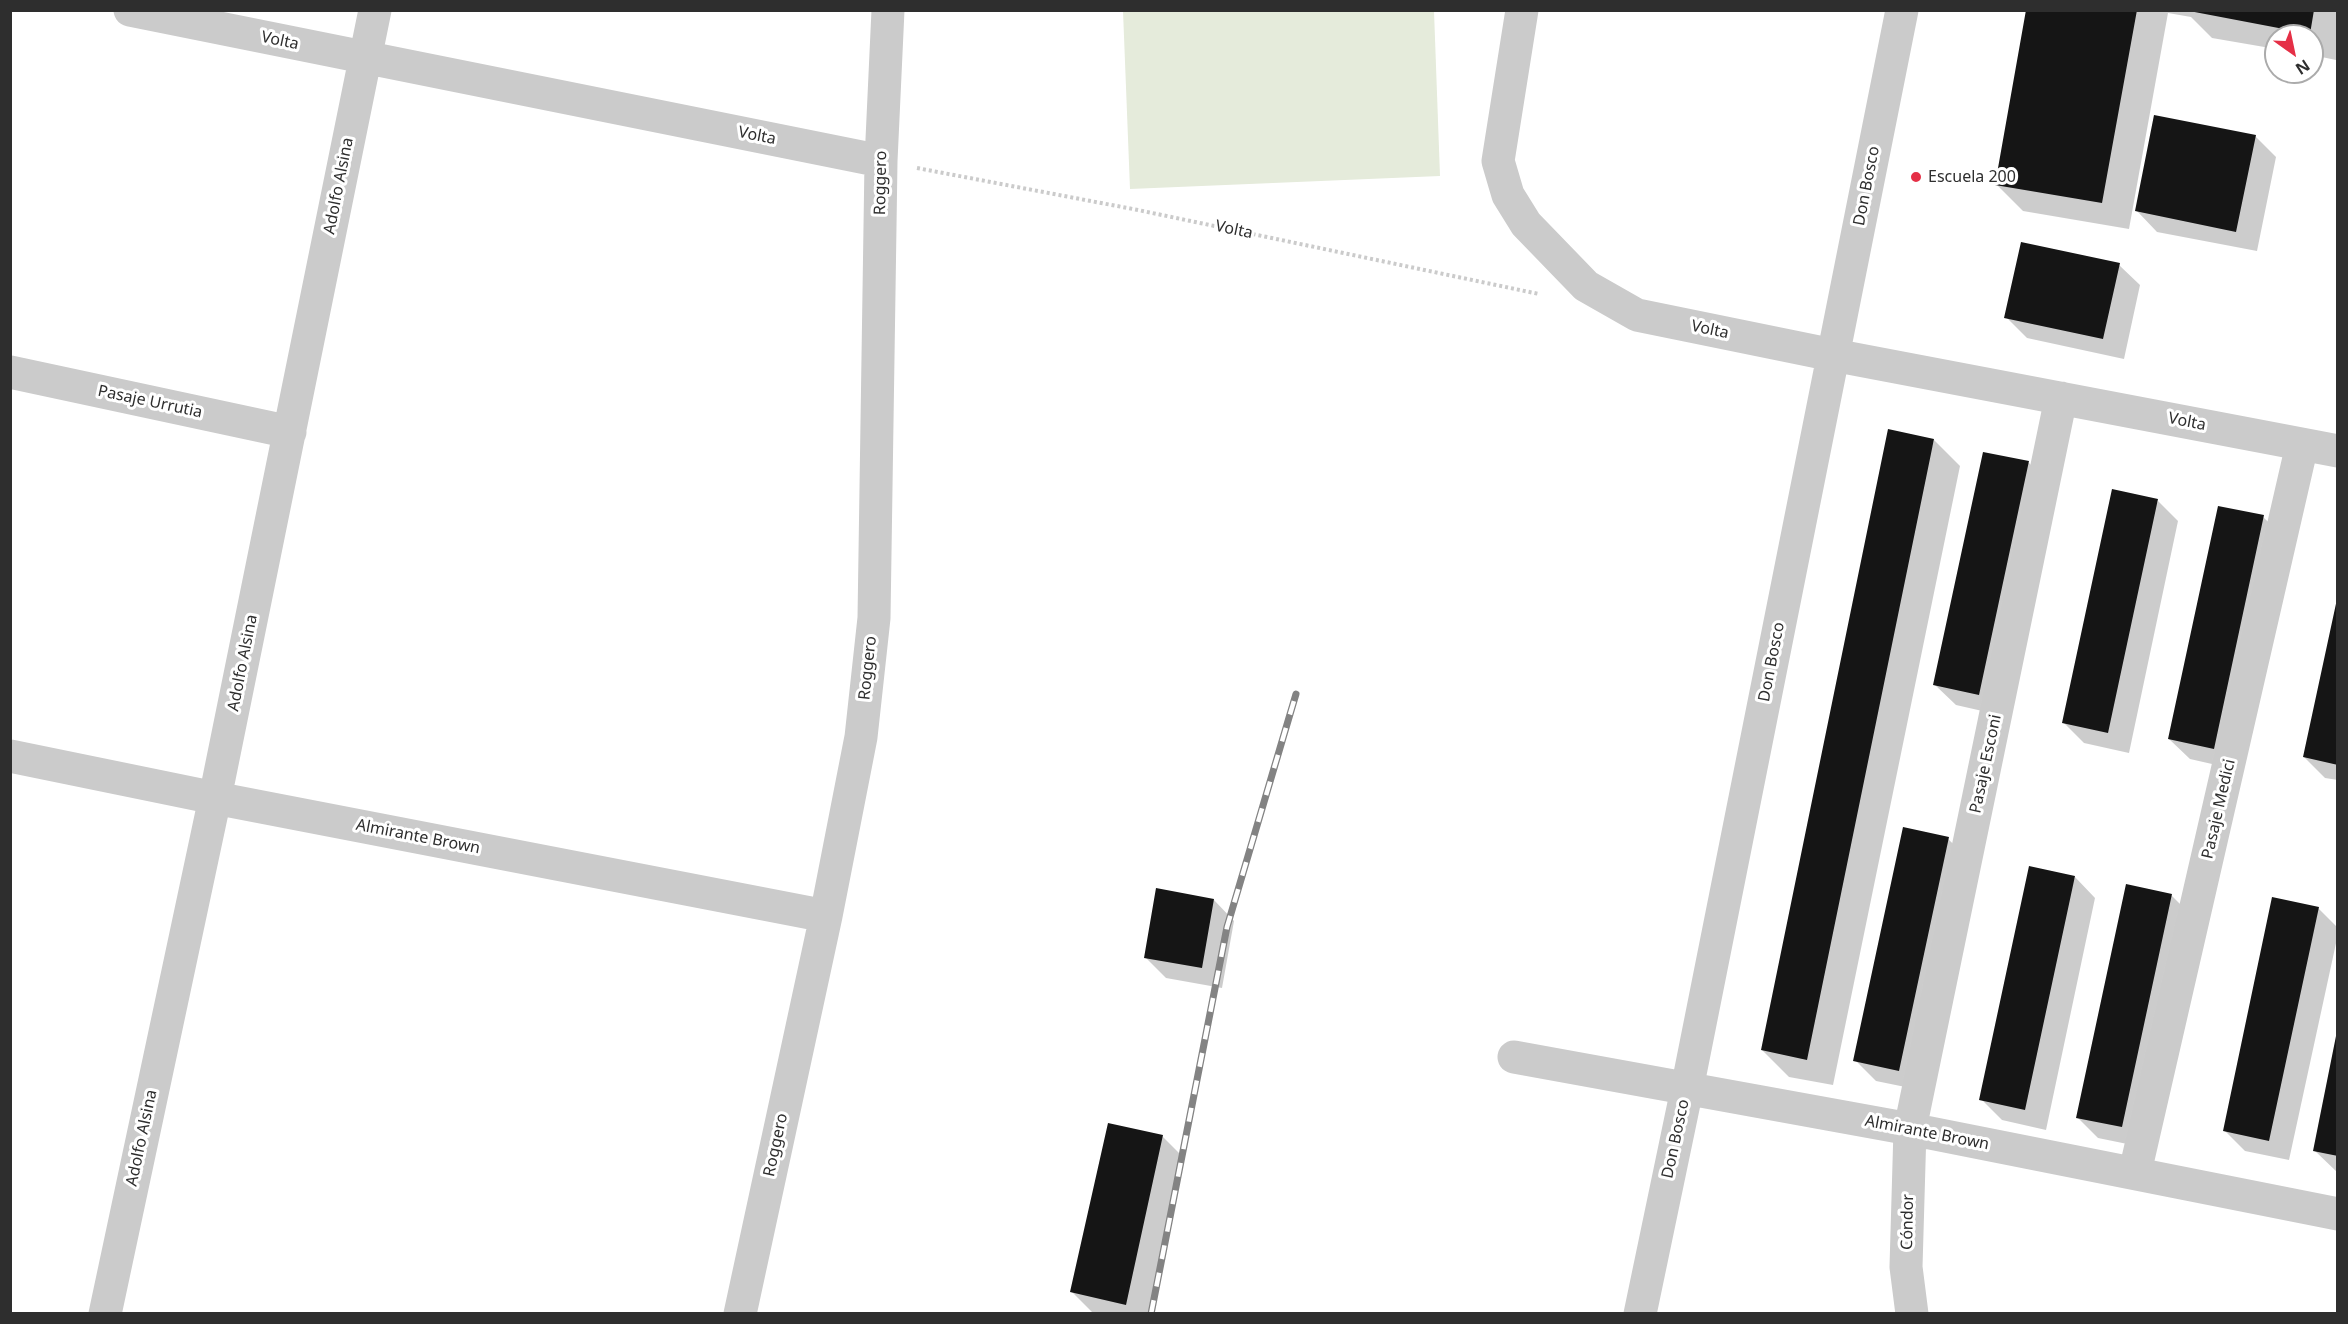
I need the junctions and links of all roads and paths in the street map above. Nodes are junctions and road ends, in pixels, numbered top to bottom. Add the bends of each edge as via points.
1 (130, 10) edge
2 (375, 10) edge
3 (888, 10) edge
4 (1522, 10) edge
5 (1902, 10) edge
6 (365, 58) junction
7 (881, 161) junction
8 (1544, 295) dead end
9 (1833, 355) junction
10 (10, 372) edge
11 (2061, 398) junction
12 (290, 432) junction
13 (2302, 445) junction
14 (2337, 451) edge
15 (10, 756) edge
16 (215, 798) junction
17 (826, 916) junction
18 (1514, 1057) dead end
19 (1687, 1089) junction
20 (1910, 1129) junction
21 (2135, 1173) junction
22 (2337, 1214) edge
23 (748, 1280) junction
24 (105, 1314) edge
25 (740, 1314) edge
26 (762, 1314) edge
27 (1640, 1314) edge
28 (1912, 1314) edge

1 - 6 street, Volta
2 - 6 street, Adolfo Alsina
3 - 7 street, Roggero
4 - 9 street, Volta via 1498,161 1508,195 1526,224 1586,286 1637,315
5 - 9 street, Don Bosco
6 - 7 street, Volta
6 - 12 street, Adolfo Alsina
7 - 8 path, Volta
7 - 17 street, Roggero via 874,618 861,737
9 - 11 street, Volta
9 - 19 street, Don Bosco
10 - 12 street, Pasaje Urrutia
11 - 13 street, Volta
11 - 20 street, Pasaje Esconi
12 - 16 street, Adolfo Alsina
13 - 14 street, Volta
13 - 21 street, Pasaje Medici
15 - 16 street, Almirante Brown
16 - 17 street, Almirante Brown
16 - 24 street, Adolfo Alsina
17 - 23 street, Roggero
18 - 19 street, Almirante Brown
19 - 20 street, Almirante Brown
19 - 27 street, Don Bosco
20 - 21 street, Almirante Brown
20 - 28 street, Cóndor via 1906,1267
21 - 22 street, Almirante Brown
23 - 25 street, Roggero
23 - 26 street

